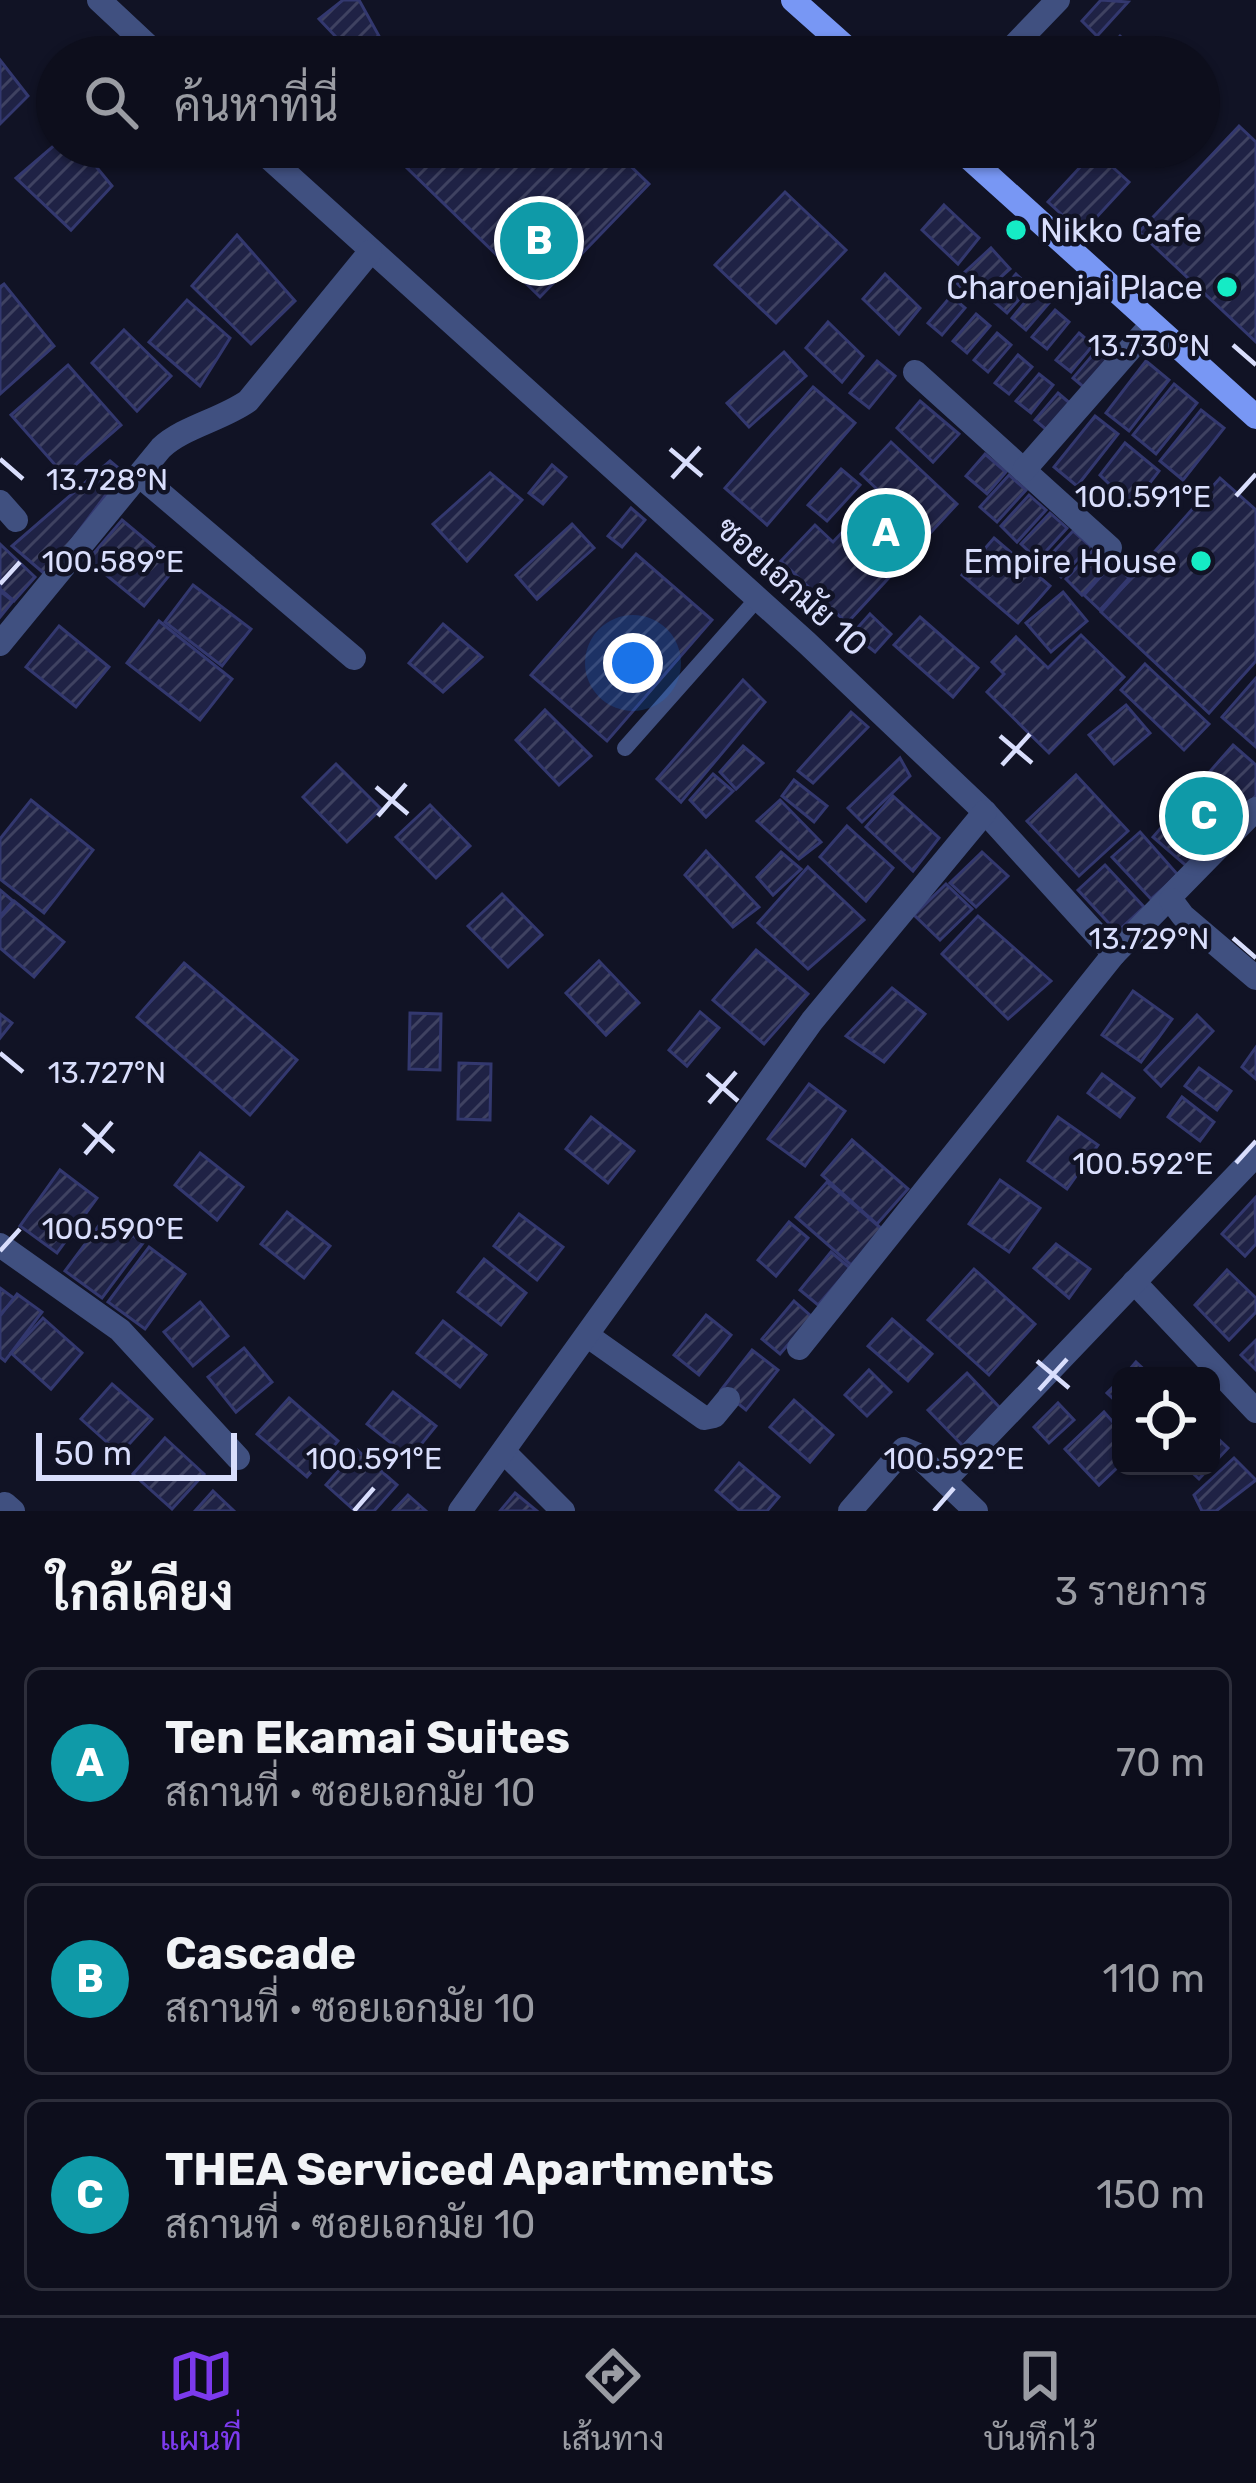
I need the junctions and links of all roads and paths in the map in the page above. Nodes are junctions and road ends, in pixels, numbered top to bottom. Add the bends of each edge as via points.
1 (99, 0) edge
2 (794, 0) edge
3 (1058, 0) edge
4 (138, 36) edge
5 (834, 36) edge
6 (1023, 36) edge
7 (280, 168) edge
8 (980, 168) edge
9 (370, 252) junction
10 (1152, 324) junction
11 (915, 372) dead end
12 (1256, 417) edge
13 (1024, 470) junction
14 (139, 475) junction
15 (1110, 548) dead end
16 (758, 598) junction
17 (0, 644) edge
18 (354, 658) dead end
19 (625, 748) dead end
20 (1256, 809) edge
21 (985, 812) junction
22 (1171, 900) junction
23 (1114, 955) junction
24 (1256, 978) edge
25 (1256, 1155) edge
26 (0, 1245) edge
27 (1134, 1282) junction
28 (588, 1336) junction
29 (800, 1348) dead end
30 (728, 1399) dead end
31 (1256, 1411) edge
32 (505, 1453) junction
33 (238, 1458) dead end
34 (945, 1480) junction
35 (460, 1511) edge
36 (562, 1511) edge
37 (850, 1511) edge
38 (976, 1511) edge

1 - 4 street
2 - 5 street
3 - 6 street
7 - 9 street, ซอยเอกมัย 10
8 - 10 street
9 - 14 street via 248,401 172,437
9 - 16 street, ซอยเอกมัย 10
10 - 12 street
10 - 13 street
11 - 13 street
13 - 15 street
14 - 17 street
14 - 18 street
16 - 19 lane
16 - 21 street, ซอยเอกมัย 10
20 - 22 street
21 - 23 street, ซอยเอกมัย 10
21 - 28 street via 812,1021
22 - 23 street
22 - 24 street
23 - 29 street
25 - 27 street
26 - 33 street via 120,1330
27 - 31 street
27 - 34 street
28 - 30 street via 704,1418
28 - 32 street
32 - 35 street
32 - 36 street
34 - 37 street via 904,1449
34 - 38 street

